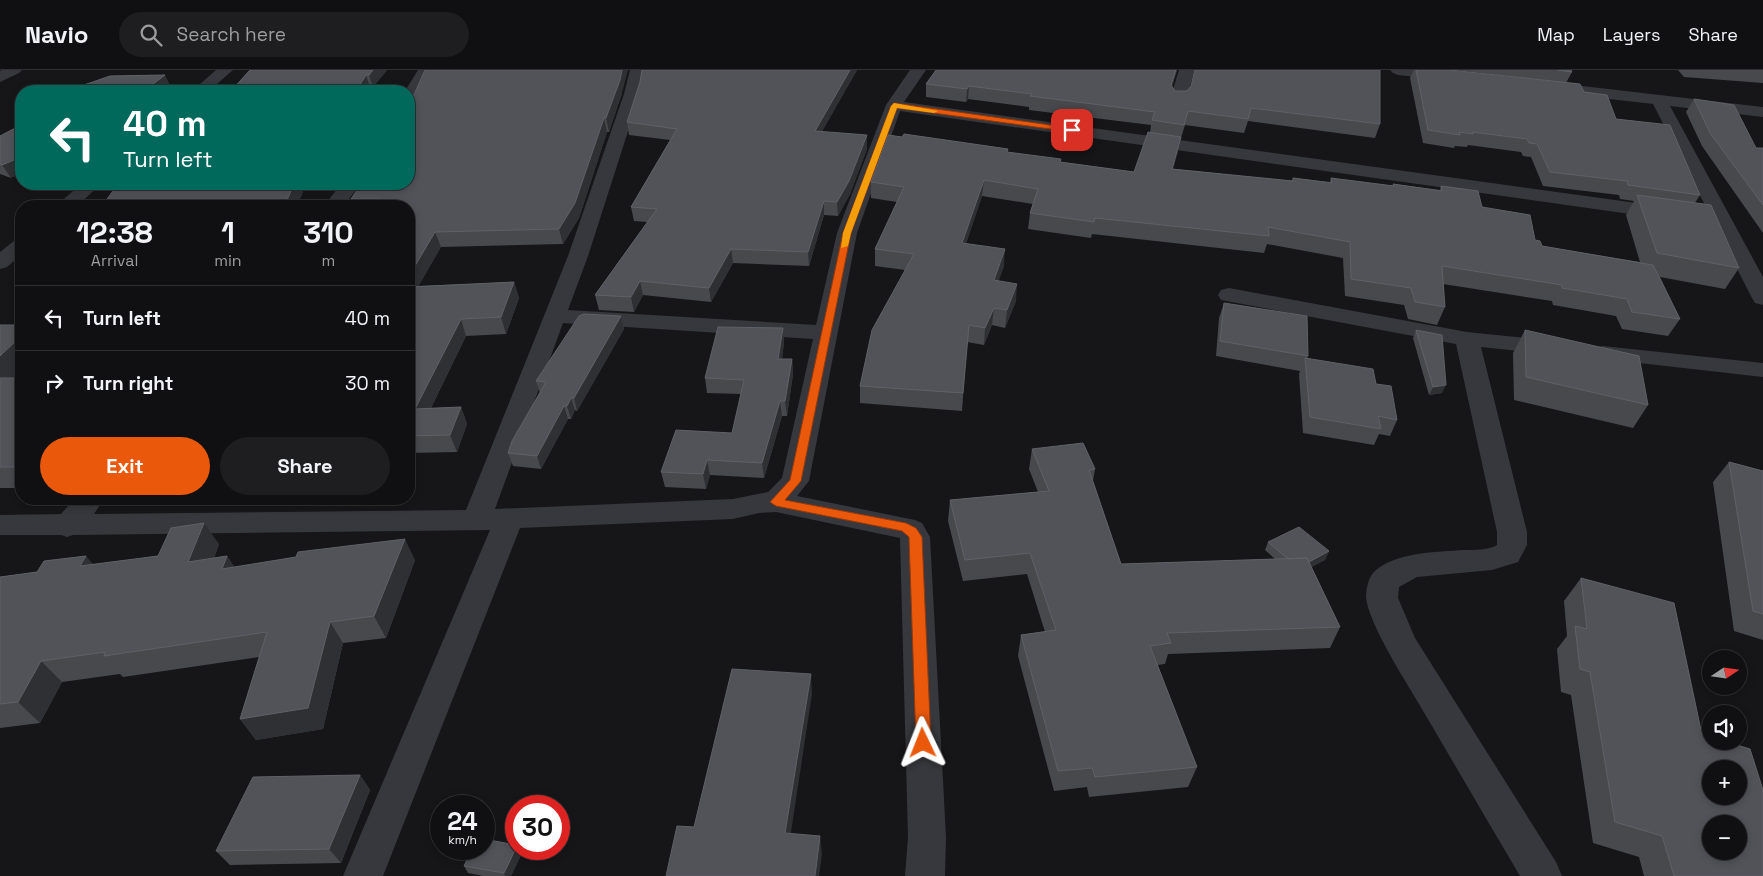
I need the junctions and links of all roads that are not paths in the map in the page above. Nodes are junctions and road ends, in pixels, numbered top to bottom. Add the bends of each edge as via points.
1 (14, 70) edge
2 (225, 70) edge
3 (426, 70) edge
4 (638, 70) edge
5 (918, 70) edge
6 (1187, 70) edge
7 (1398, 70) edge
8 (0, 77) edge
9 (1465, 78) edge
10 (207, 85) edge
11 (1533, 86) edge
12 (415, 87) edge
13 (1178, 99) edge
14 (1659, 100) junction
15 (894, 106) junction
16 (1763, 112) edge
17 (85, 190) edge
18 (346, 190) edge
19 (73, 200) edge
20 (339, 200) edge
21 (1723, 221) junction
22 (15, 250) edge
23 (0, 263) edge
24 (1229, 296) dead end
25 (1763, 298) edge
26 (555, 316) junction
27 (826, 333) junction
28 (1467, 339) junction
29 (1763, 370) edge
30 (776, 502) junction
31 (85, 505) edge
32 (493, 520) junction
33 (0, 525) edge
34 (67, 526) junction
35 (363, 876) edge
36 (925, 876) edge
37 (1542, 876) edge

1 - 8 street
2 - 10 street
3 - 12 street
4 - 26 street via 578,256
5 - 15 street
6 - 13 street
7 - 9 street
11 - 14 street
14 - 16 street
14 - 21 street
15 - 21 street
15 - 27 street via 847,233
17 - 19 street
18 - 20 street
21 - 25 street
22 - 23 street
24 - 28 street
26 - 27 street
26 - 32 street
27 - 30 street via 796,481
28 - 29 street
28 - 37 street via 1512,532 1512,545 1508,554 1497,558 1429,562 1394,573 1384,582 1382,598 1402,646
30 - 32 street via 733,509
30 - 36 street via 906,527 916,537
31 - 34 street
32 - 34 street
32 - 35 street
33 - 34 street

